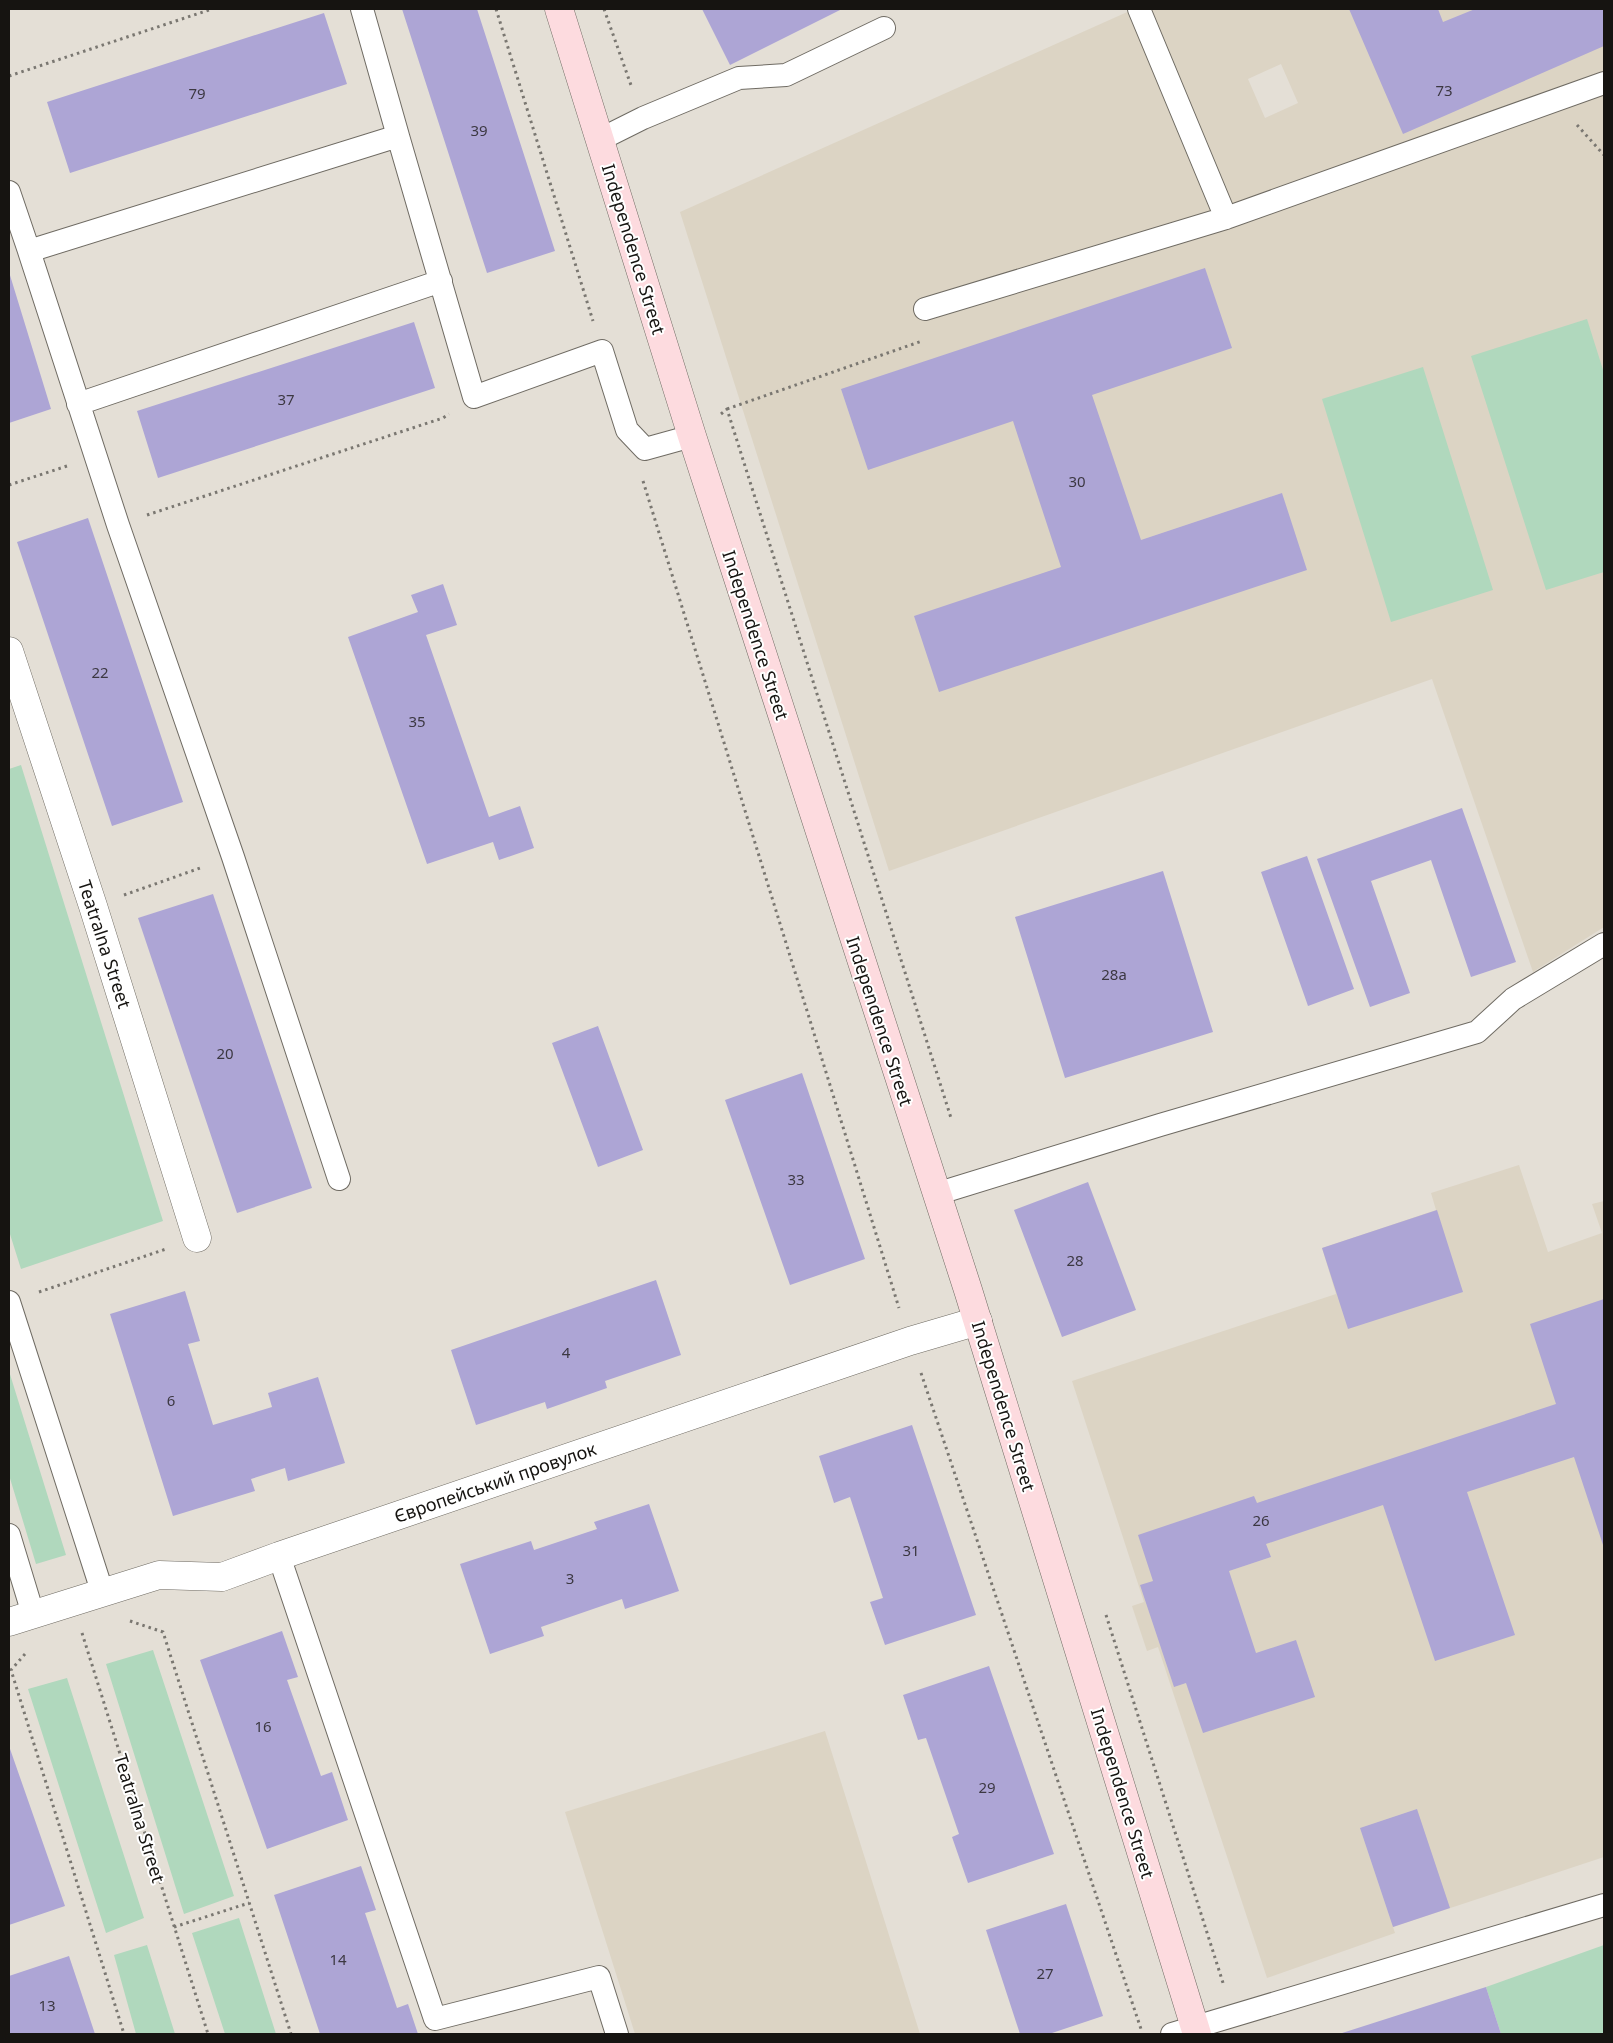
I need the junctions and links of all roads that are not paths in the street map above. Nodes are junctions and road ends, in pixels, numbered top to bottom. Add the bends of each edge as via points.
1 (362, 9) edge
2 (558, 9) edge
3 (1139, 9) edge
4 (884, 28) dead end
5 (1604, 83) edge
6 (398, 136) junction
7 (601, 139) junction
8 (9, 192) edge
9 (1226, 218) junction
10 (29, 251) junction
11 (441, 281) junction
12 (925, 309) road end
13 (78, 404) junction
14 (692, 436) junction
15 (9, 651) edge
16 (1604, 944) edge
17 (339, 1179) dead end
18 (936, 1194) junction
19 (197, 1238) road end
20 (9, 1302) edge
21 (978, 1321) junction
22 (9, 1535) edge
23 (279, 1556) junction
24 (102, 1591) junction
25 (21, 1618) edge
26 (1604, 1905) edge
27 (1188, 2032) edge
28 (617, 2034) edge

1 - 6 lane
2 - 7 street, Independence Street
3 - 9 lane
4 - 7 lane via 786,75 739,78
5 - 9 lane
6 - 10 lane
6 - 11 lane
7 - 14 street, Independence Street
8 - 10 lane
9 - 12 lane
10 - 13 lane
11 - 13 lane
11 - 14 lane via 474,397 602,351 627,430 645,449
13 - 17 lane
14 - 18 street, Independence Street
15 - 19 street, Teatralna Street
16 - 18 lane via 1513,999 1477,1032 1160,1124
18 - 21 street, Independence Street
20 - 24 lane
21 - 23 street, Європейський провулок via 910,1341
21 - 27 street, Independence Street
22 - 25 lane
23 - 24 street, Європейський провулок via 222,1578 159,1575
23 - 28 lane via 435,2020 599,1977
24 - 25 street, Європейський провулок
26 - 27 lane

